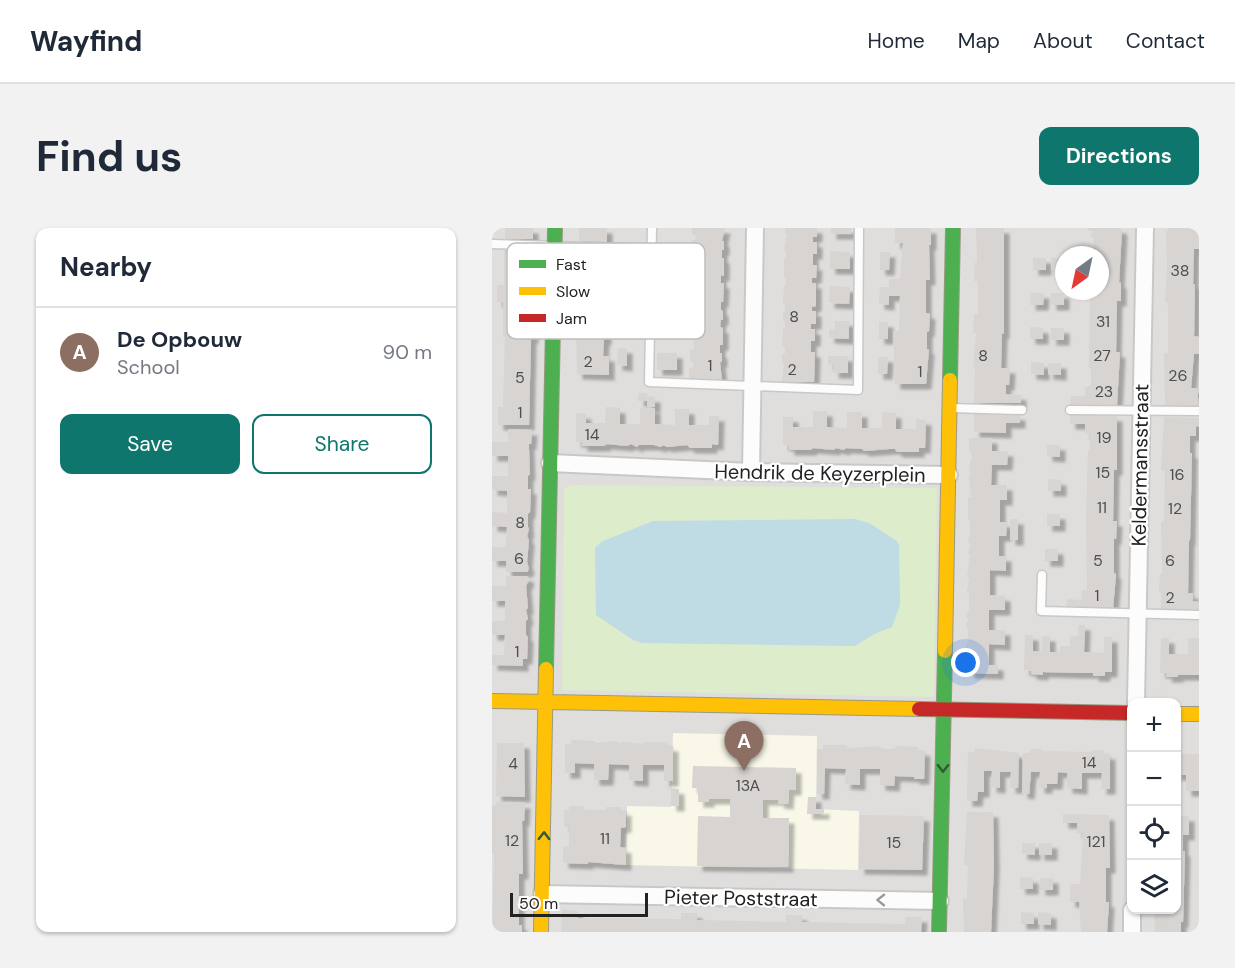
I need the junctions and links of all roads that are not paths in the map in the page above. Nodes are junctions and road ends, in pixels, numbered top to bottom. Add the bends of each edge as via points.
1 (652, 228) edge
2 (755, 228) edge
3 (859, 228) edge
4 (953, 228) edge
5 (1145, 228) edge
6 (651, 243) edge
7 (492, 244) edge
8 (507, 244) edge
9 (553, 339) edge
10 (650, 339) edge
11 (752, 387) junction
12 (950, 408) junction
13 (1022, 410) dead end
14 (1070, 410) dead end
15 (1141, 410) junction
16 (1199, 411) edge
17 (550, 463) junction
18 (751, 472) junction
19 (949, 475) junction
20 (1042, 575) dead end
21 (1137, 613) junction
22 (1199, 615) edge
23 (1136, 698) edge
24 (492, 701) edge
25 (546, 702) junction
26 (944, 710) junction
27 (1127, 713) edge
28 (1181, 714) edge
29 (1199, 714) edge
30 (542, 894) junction
31 (940, 901) junction
32 (1132, 914) edge
33 (542, 932) edge
34 (939, 932) edge
35 (1132, 932) edge

1 - 6 lane
2 - 11 street
3 - 11 lane via 858,390
4 - 12 street
5 - 15 street, Keldermansstraat
7 - 8 lane
9 - 17 street
10 - 11 lane via 649,382
11 - 18 street
12 - 13 lane
12 - 19 street
14 - 15 lane
15 - 16 lane
15 - 21 street, Keldermansstraat
17 - 18 street, Hendrik de Keyzerplein
17 - 25 street
18 - 19 street, Hendrik de Keyzerplein
19 - 26 street, Hendrik de Keyzerplein
20 - 21 lane via 1041,611
21 - 22 lane
21 - 23 street, Keldermansstraat
24 - 25 street
25 - 26 street
30 -> 25 street
26 - 27 street
26 -> 31 street, Hendrik de Keyzerplein
28 - 29 street
31 -> 30 street, Pieter Poststraat
30 - 33 street
31 - 34 street, Hendrik de Keyzerplein
32 - 35 street

